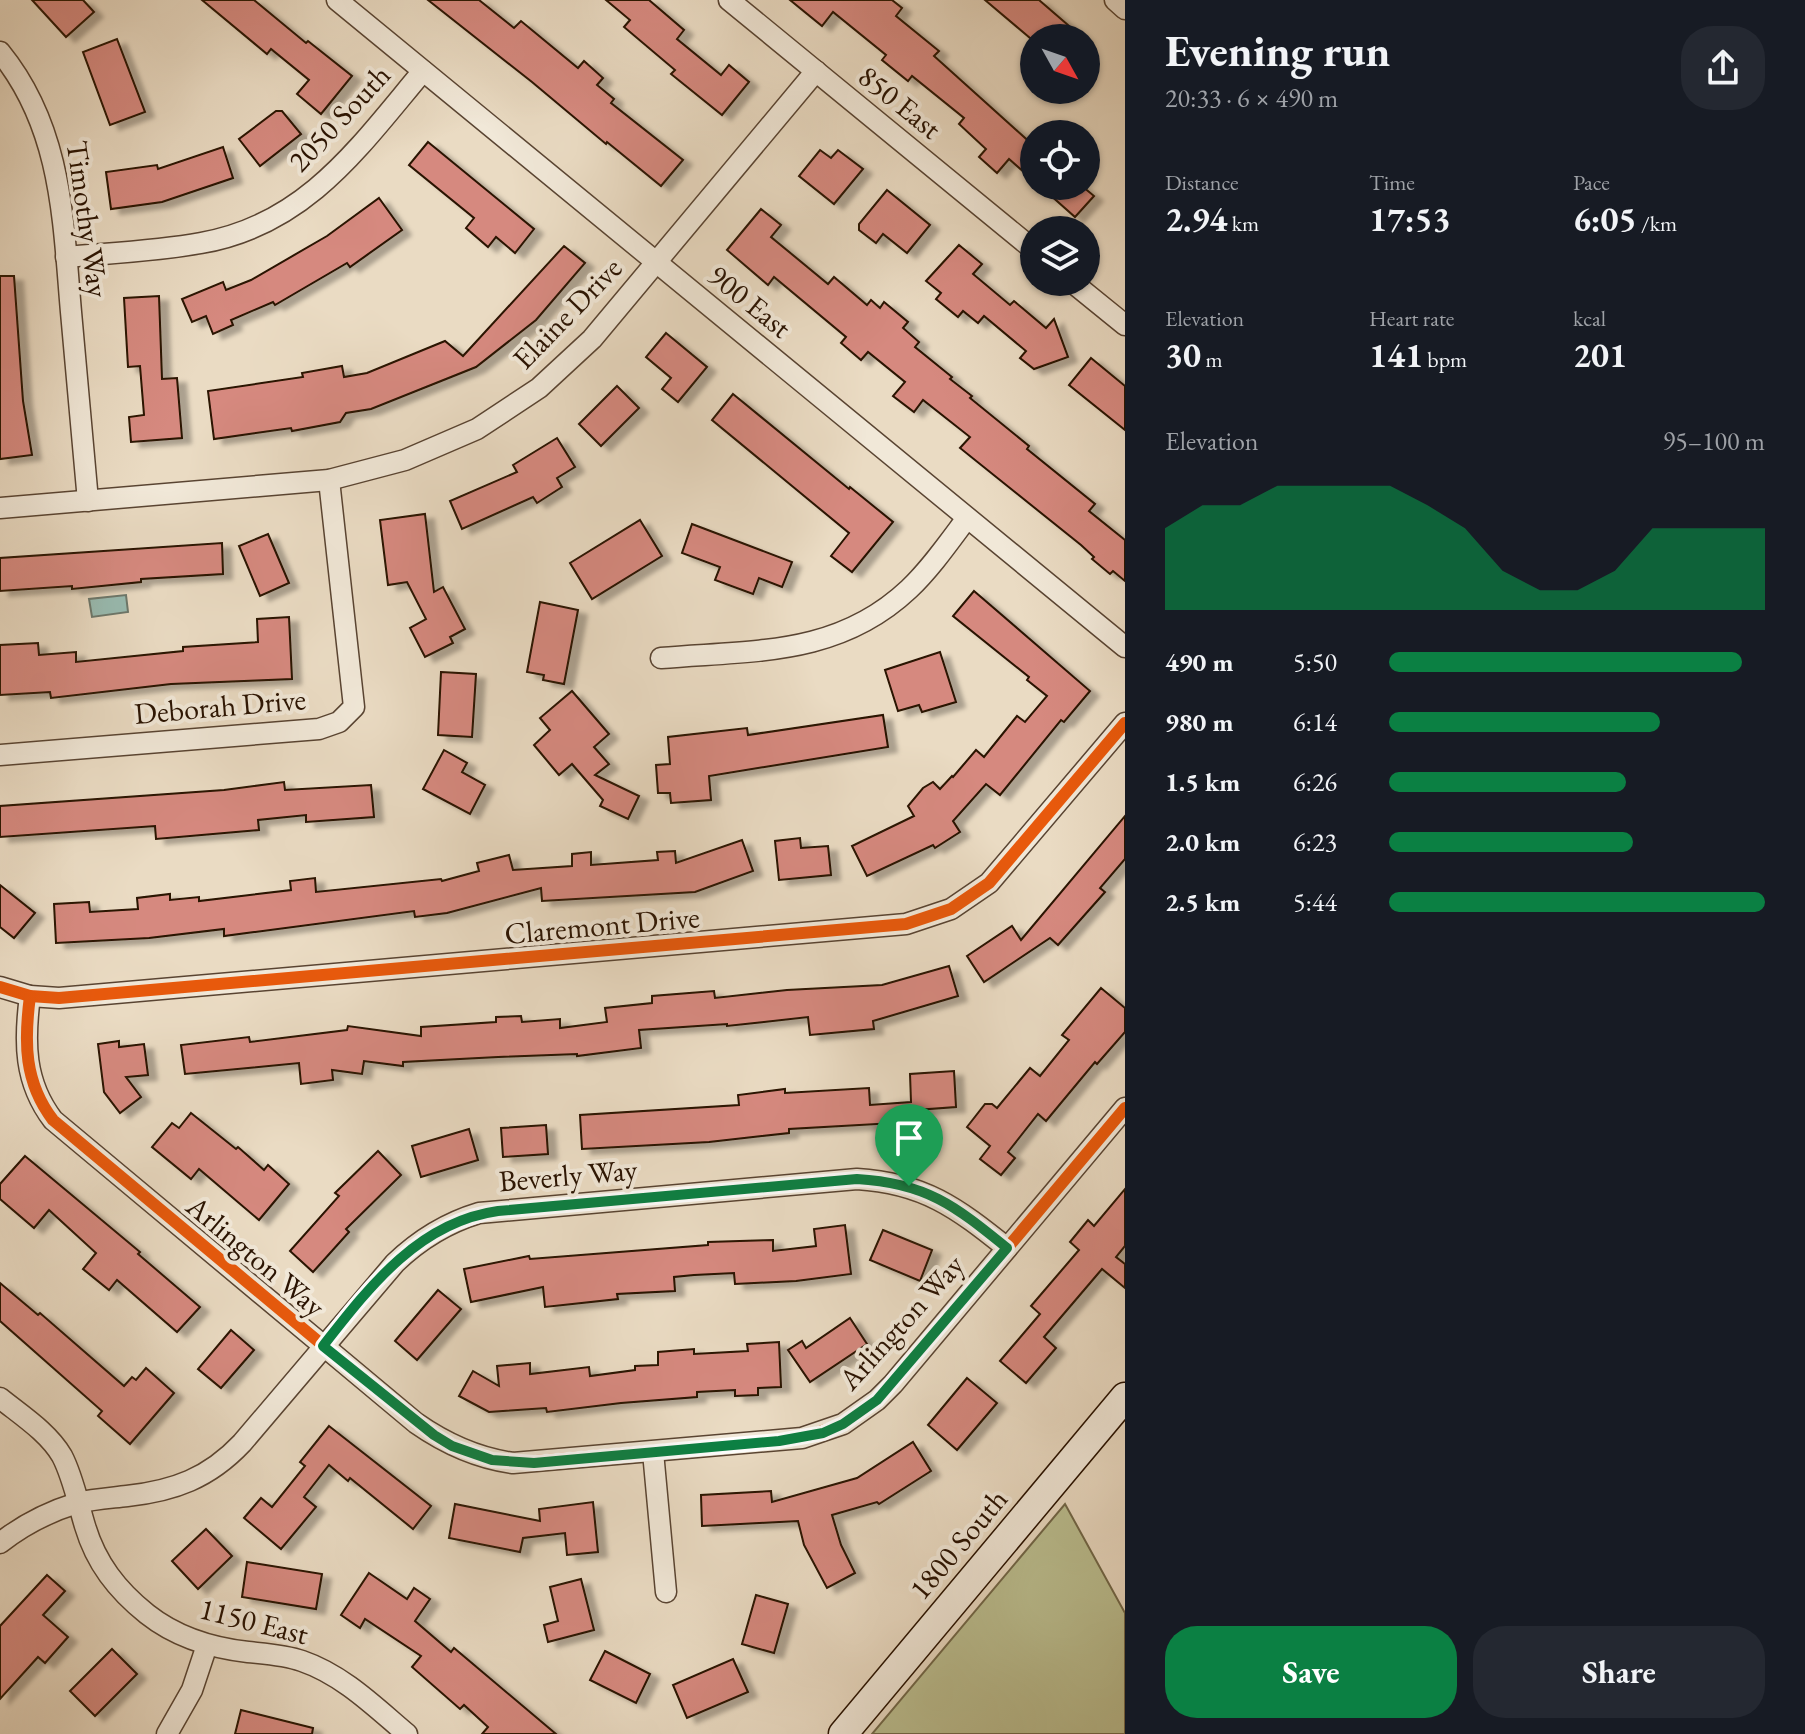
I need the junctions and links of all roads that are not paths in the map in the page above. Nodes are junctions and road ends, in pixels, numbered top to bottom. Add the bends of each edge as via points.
1 (337, 0) edge
2 (729, 0) edge
3 (1115, 0) edge
4 (1125, 9) edge
5 (0, 52) edge
6 (423, 71) junction
7 (816, 71) junction
8 (1020, 239) edge
9 (66, 257) junction
10 (657, 263) junction
11 (1089, 296) edge
12 (1125, 325) edge
13 (329, 480) junction
14 (88, 501) junction
15 (0, 508) edge
16 (967, 518) junction
17 (1125, 647) edge
18 (661, 658) dead end
19 (1125, 723) edge
20 (0, 755) edge
21 (0, 987) edge
22 (30, 996) junction
23 (1125, 1108) edge
24 (1007, 1248) junction
25 (323, 1346) junction
26 (1125, 1397) edge
27 (0, 1398) edge
28 (653, 1452) junction
29 (79, 1503) junction
30 (0, 1543) edge
31 (666, 1592) dead end
32 (207, 1645) junction
33 (167, 1734) edge
34 (407, 1734) edge
35 (843, 1734) edge

1 - 6 street, 900 East
2 - 7 street, 850 East
3 - 4 street
5 - 9 street, Timothy Way via 47,135
6 - 9 street, 2050 South via 326,183 269,221 202,243
6 - 10 street, 900 East
7 - 8 street, 850 East
7 - 10 street, Elaine Drive
9 - 14 street, Timothy Way
10 - 13 street, Elaine Drive via 583,348 509,409 430,451
10 - 16 street, 900 East
11 - 12 street
13 - 14 street, Elaine Drive
13 - 20 street, Deborah Drive via 354,707 347,717 319,729
14 - 15 street, Elaine Drive
16 - 17 street, 900 East
16 - 18 street via 911,587 848,631 794,647
19 - 22 street, Claremont Drive via 989,883 929,918 882,927 59,998
21 - 22 street, Claremont Drive
22 - 25 street, Arlington Way via 28,1065 41,1105 53,1120
23 - 24 street, Arlington Way
24 - 25 street, Beverly Way via 934,1195 857,1179 489,1212 443,1227 410,1248
24 - 28 street, Arlington Way via 893,1384 843,1424 802,1438
25 - 28 street, Arlington Way via 416,1423 472,1454 534,1463
25 - 29 street, Beverly Way via 214,1469 162,1492
26 - 35 main road, 1800 South
27 - 29 street, 1150 East via 51,1442
28 - 31 street
29 - 30 street, Beverly Way via 30,1521
29 - 32 street, 1150 East via 97,1557 111,1580 151,1617
32 - 33 street via 192,1690
32 - 34 street, 1150 East via 304,1661 355,1690

